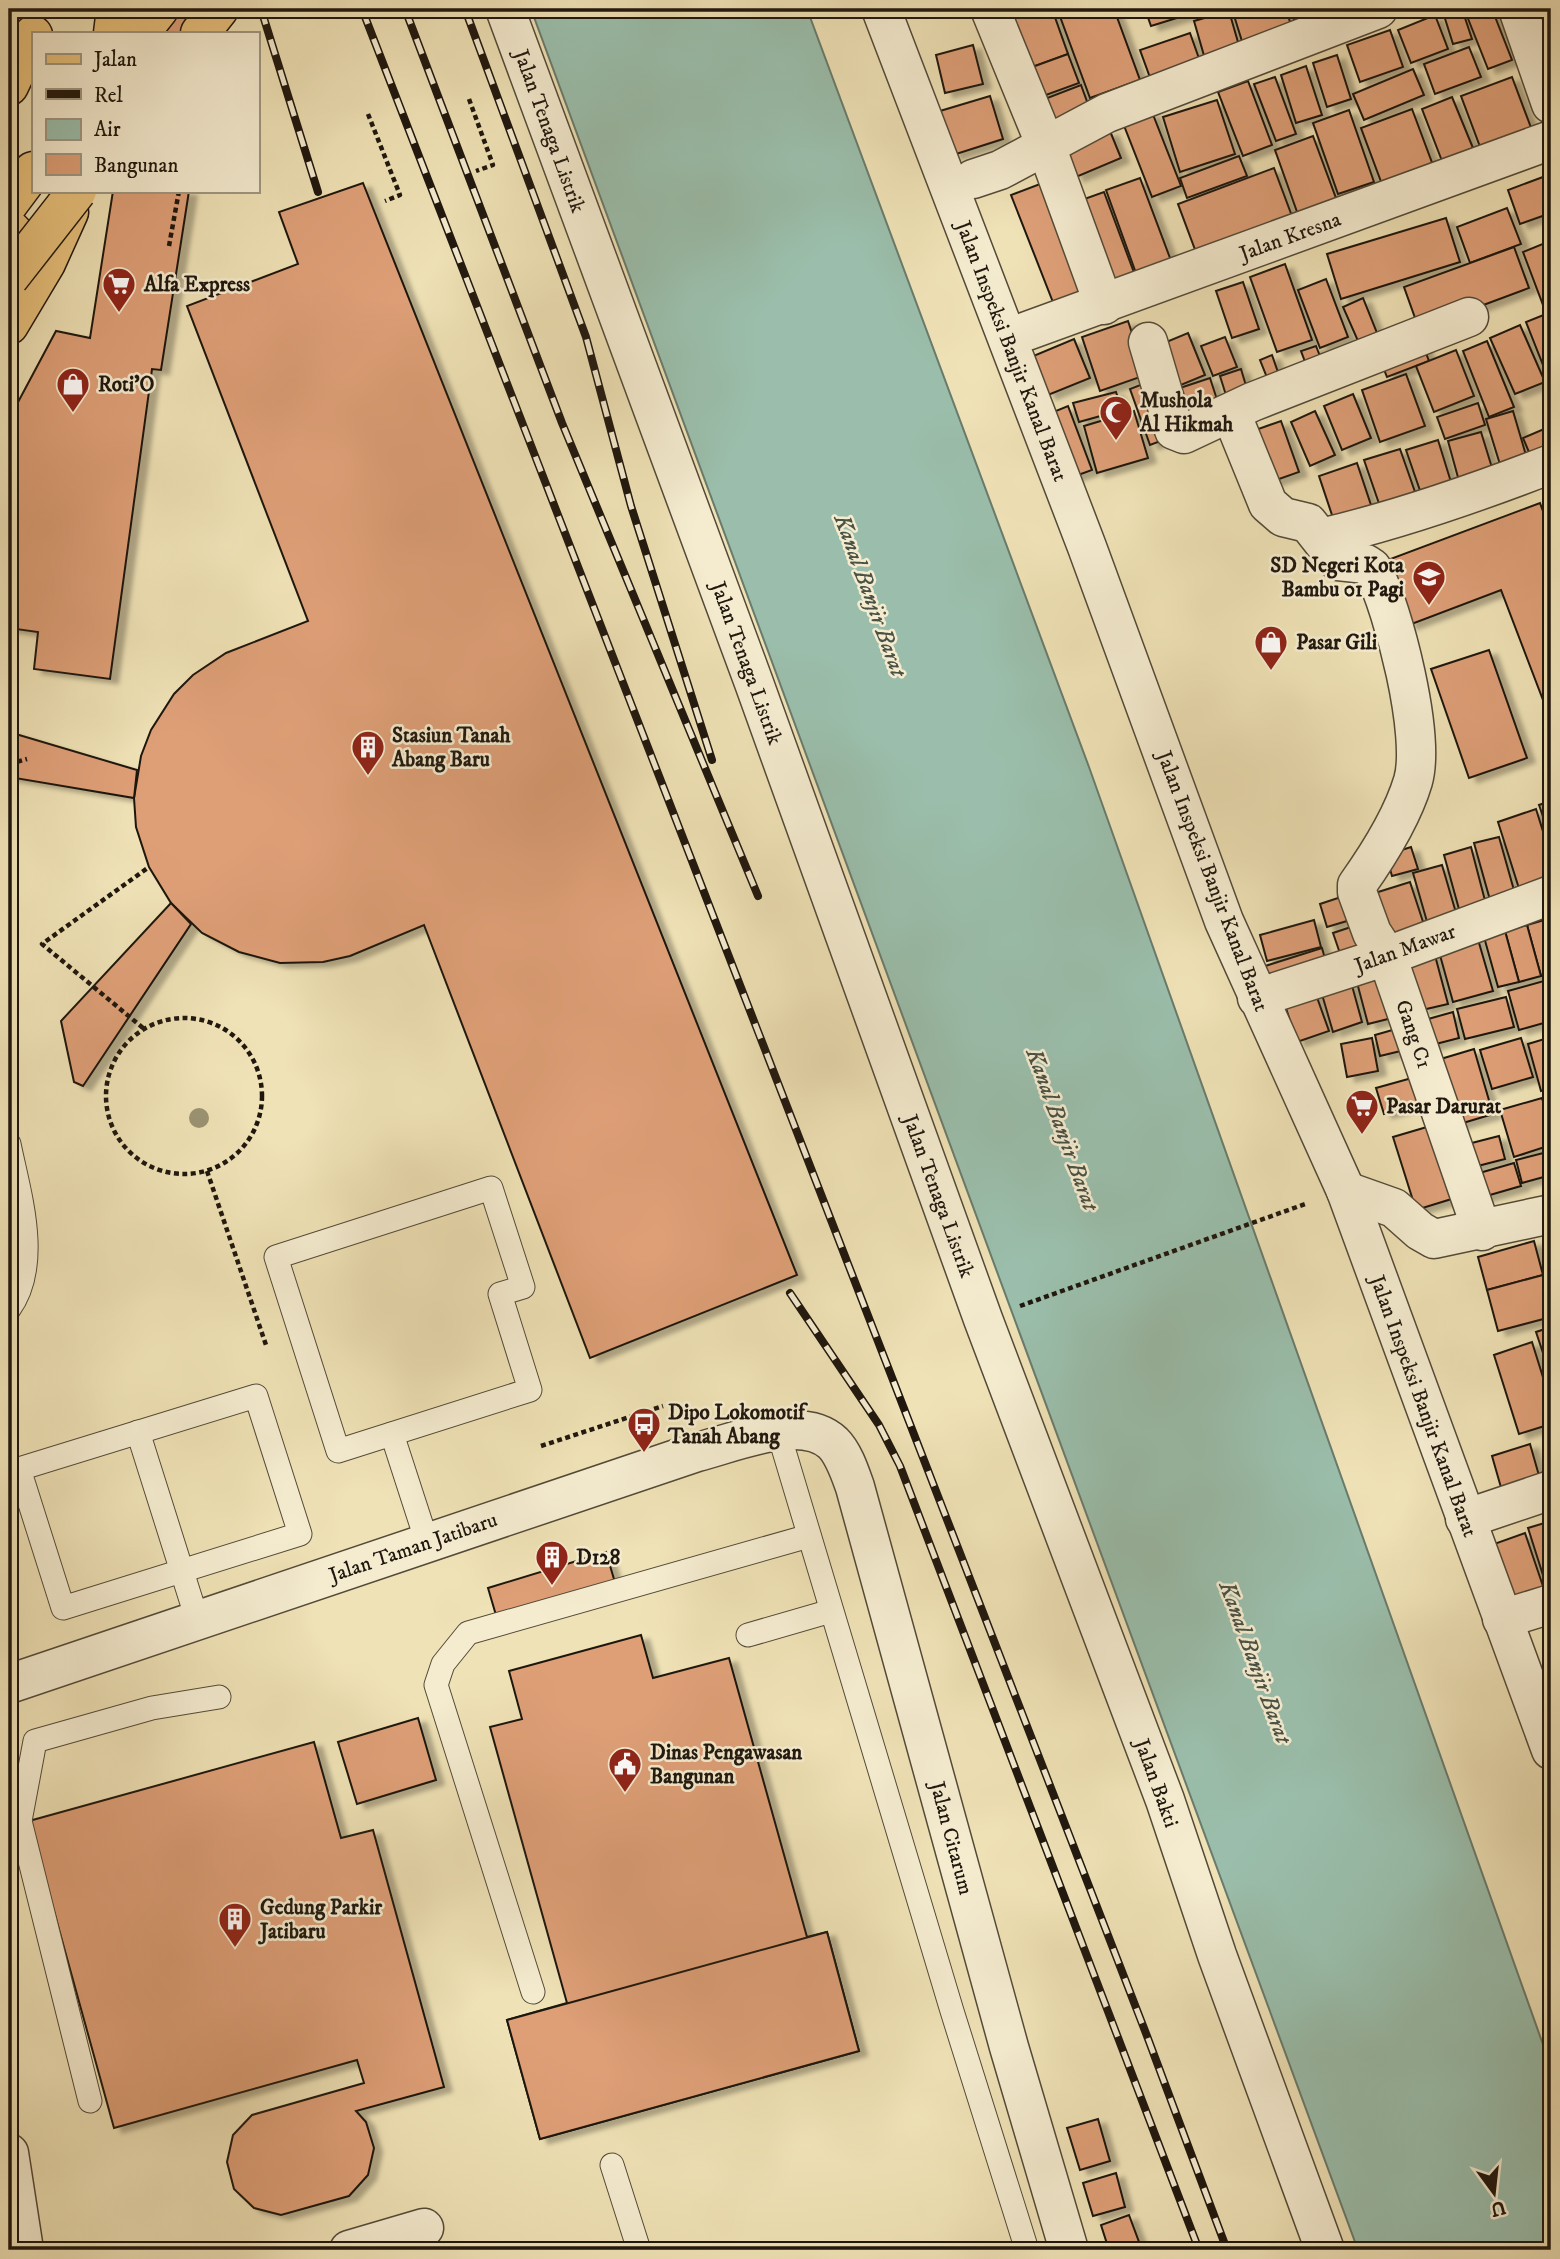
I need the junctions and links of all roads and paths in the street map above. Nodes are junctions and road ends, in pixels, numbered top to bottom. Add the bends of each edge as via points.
1 (43, 9) edge
2 (116, 9) edge
3 (159, 9) edge
4 (219, 9) edge
5 (505, 9) edge
6 (881, 9) edge
7 (990, 9) edge
8 (1378, 9) edge
9 (1518, 9) edge
10 (35, 32) edge
11 (113, 32) edge
12 (141, 32) edge
13 (201, 32) edge
14 (32, 38) edge
15 (9, 86) edge
16 (469, 99) dead end
17 (1551, 104) edge
18 (368, 114) dead end
19 (1551, 140) edge
20 (1046, 146) junction
21 (476, 171) dead end
22 (32, 172) edge
23 (973, 179) dead end
24 (76, 192) edge
25 (179, 192) edge
26 (385, 201) dead end
27 (9, 203) edge
28 (9, 229) edge
29 (169, 246) dead end
30 (19, 285) edge
31 (1104, 305) junction
32 (1469, 317) dead end
33 (9, 325) edge
34 (1027, 331) dead end
35 (1148, 342) dead end
36 (1231, 413) junction
37 (1551, 464) edge
38 (1321, 538) junction
39 (27, 759) dead end
40 (9, 764) edge
41 (149, 867) dead end
42 (1551, 895) edge
43 (1387, 957) junction
44 (1257, 998) junction
45 (143, 1028) junction
46 (9, 1144) edge
47 (1346, 1191) junction
48 (1551, 1214) edge
49 (1269, 1216) dead end
50 (1482, 1231) junction
51 (9, 1264) edge
52 (13, 1303) edge
53 (996, 1314) junction
54 (663, 1406) dead end
55 (138, 1432) junction
56 (778, 1432) junction
57 (821, 1433) joint
58 (392, 1434) junction
59 (541, 1446) dead end
60 (1551, 1490) edge
61 (1465, 1519) junction
62 (809, 1536) junction
63 (427, 1542) junction
64 (181, 1571) junction
65 (1551, 1604) edge
66 (831, 1611) junction
67 (197, 1619) junction
68 (1502, 1619) junction
69 (748, 1635) dead end
70 (9, 1684) edge
71 (219, 1697) dead end
72 (1551, 1750) edge
73 (14, 1818) edge
74 (533, 1992) dead end
75 (90, 2101) dead end
76 (9, 2153) edge
77 (612, 2165) dead end
78 (12, 2198) edge
79 (424, 2228) dead end
80 (24, 2250) edge
81 (349, 2250) edge
82 (639, 2250) edge
83 (1027, 2250) edge
84 (1069, 2250) edge
85 (1325, 2250) edge

1 - 10 main road
2 - 11 main road
3 - 12 main road
4 - 13 main road
5 - 53 street, Jalan Tenaga Listrik via 759,696
6 - 44 street, Jalan Inspeksi Banjir Kanal Barat
7 - 20 street
8 - 20 street via 1107,113
9 - 17 street
14 - 15 main road
16 - 21 path via 494,165
18 - 26 path via 400,195
19 - 31 street, Jalan Kresna
20 - 23 street
20 - 31 street
22 - 27 main road
24 - 30 main road, bridge
25 - 29 path
28 - 30 main road via 27,256
30 - 33 main road
31 - 34 street, Jalan Kresna
32 - 36 street
35 - 36 street via 1174,430 1191,432
36 - 38 street via 1268,505 1283,517 1303,520
37 - 38 street via 1373,525
38 - 43 street, Gang C1 via 1338,561 1372,568 1409,688 1417,746 1413,780 1397,819 1357,886 1372,933
39 - 40 path
41 - 45 path via 42,944
42 - 43 street, Jalan Mawar
43 - 44 street, Jalan Mawar
43 - 50 street, Gang C1
44 - 47 street, Jalan Inspeksi Banjir Kanal Barat
45 - 45 path via 179,1017 217,1024 246,1047 262,1082 259,1120 240,1152 207,1171 182,1173 169,1173 134,1158 111,1128 104,1091 116,1055
46 - 52 lane via 28,1241
47 - 50 street via 1394,1208 1434,1239
47 - 61 street, Jalan Inspeksi Banjir Kanal Barat
48 - 50 street
49 - 53 path
51 - 52 lane
53 - 85 street, Jalan Bakti via 1217,1955
54 - 59 path
55 - 64 lane
55 - 64 lane via 256,1395 300,1534
55 - 64 lane via 19,1469 44,1550 63,1608
56 - 57 street, Jalan Taman Jatibaru via 808,1429
56 - 62 lane
56 - 63 street, Jalan Taman Jatibaru via 697,1452
57 - 84 street, Jalan Citarum via 835,1445 856,1487
58 - 58 lane via 338,1451 276,1257 491,1188 523,1287 500,1294 530,1390
58 - 63 lane
60 - 61 street
61 - 68 street, Jalan Inspeksi Banjir Kanal Barat
62 - 66 lane
62 - 74 lane via 468,1633 443,1664 436,1685
63 - 67 street, Jalan Taman Jatibaru
64 - 67 lane
65 - 68 street
66 - 69 lane
66 - 83 lane
67 - 70 street, Jalan Taman Jatibaru
68 - 72 street, Jalan Inspeksi Banjir Kanal Barat
71 - 73 lane via 152,1708 35,1741
73 - 75 lane
76 - 78 street
77 - 82 lane
78 - 80 street
79 - 81 street

